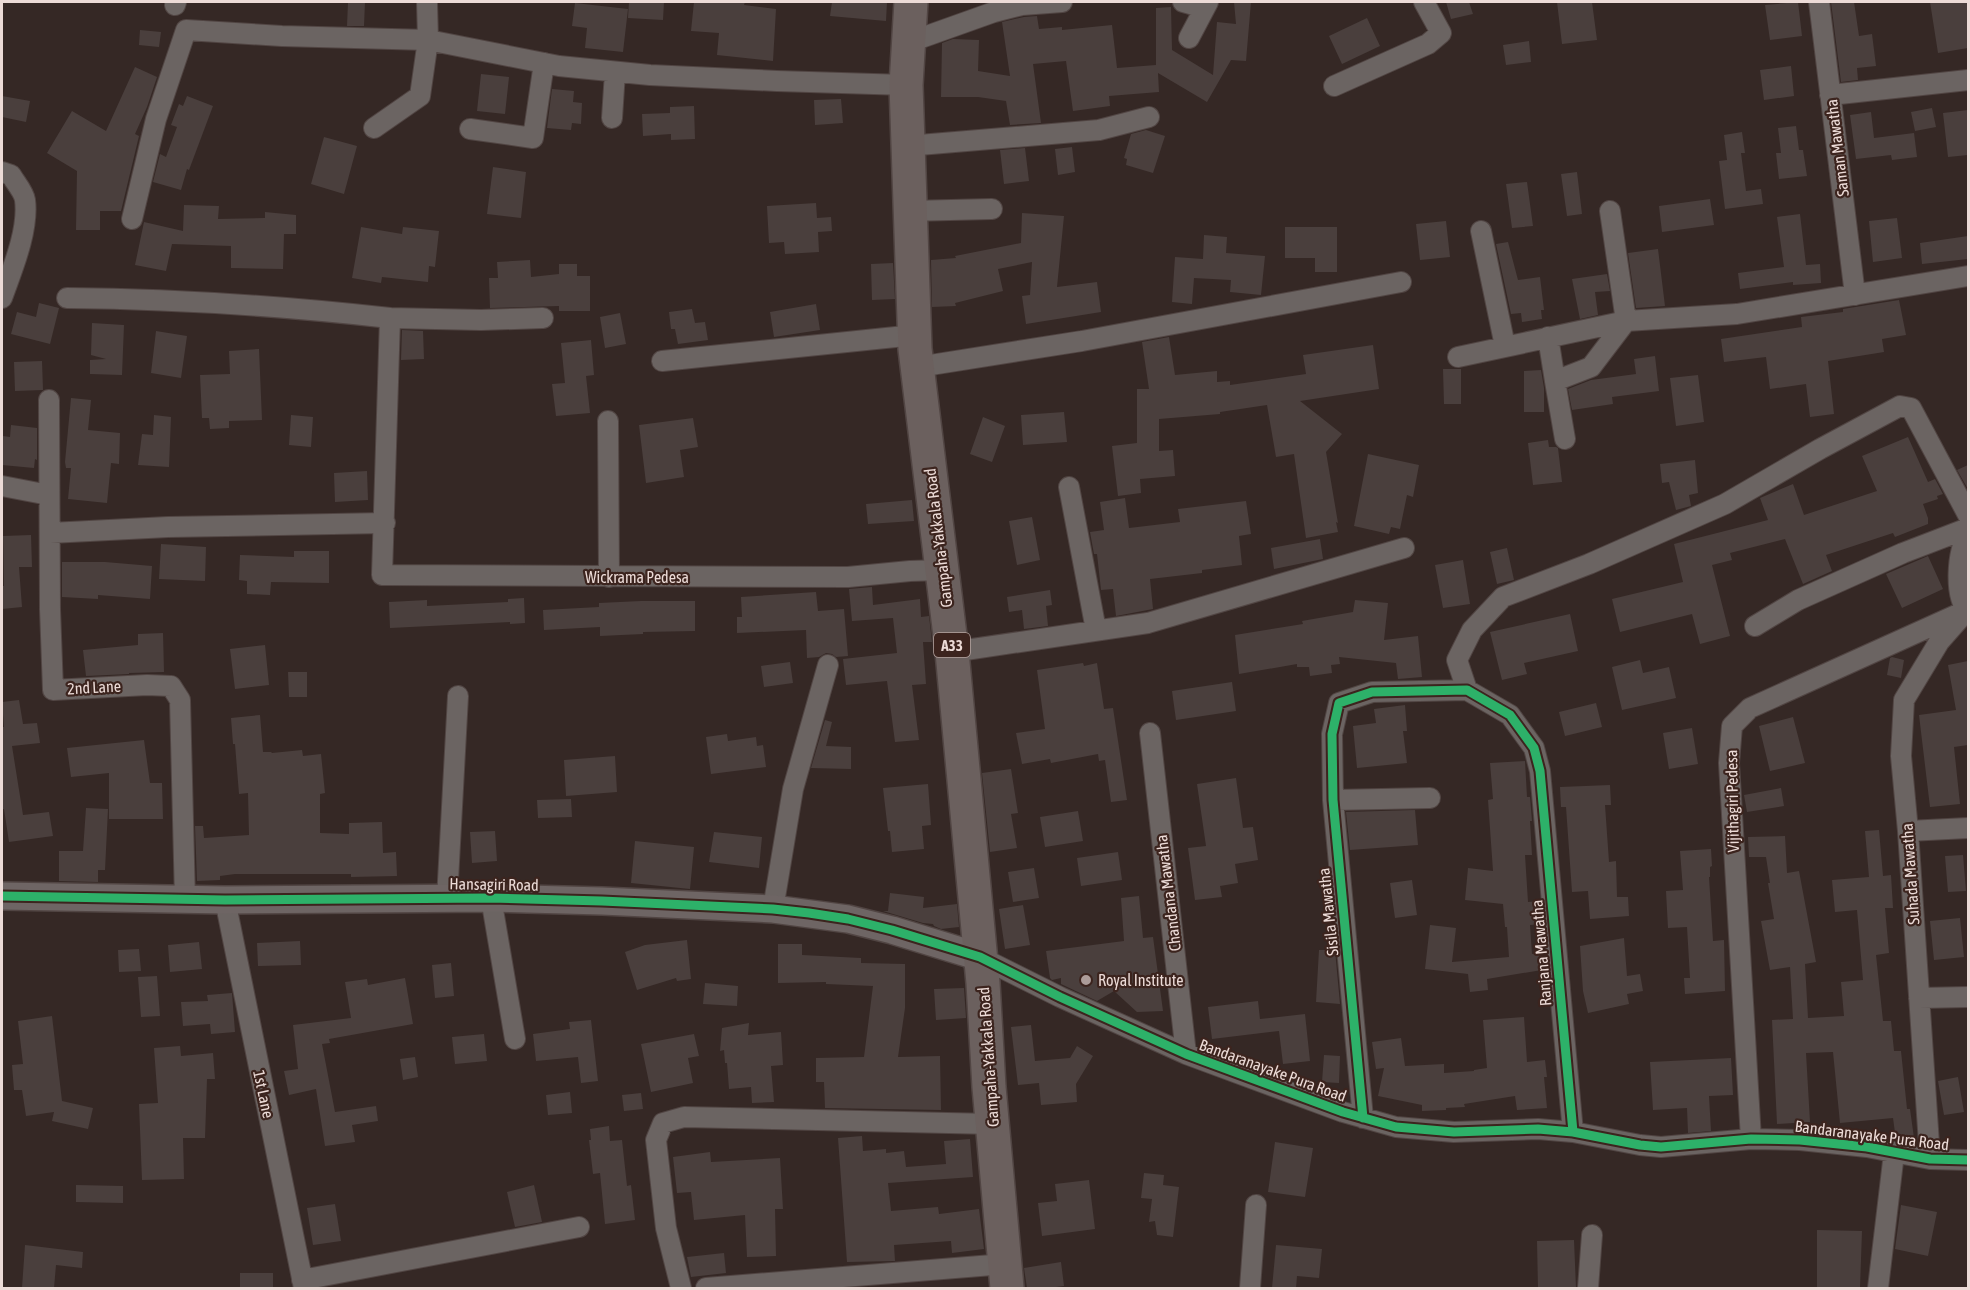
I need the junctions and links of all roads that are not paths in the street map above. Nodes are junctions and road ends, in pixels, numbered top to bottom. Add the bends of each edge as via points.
1 (427, 2) edge
2 (911, 2) edge
3 (1062, 2) edge
4 (1183, 2) edge
5 (1424, 2) edge
6 (1819, 2) edge
7 (1206, 4) edge
8 (1189, 38) dead end
9 (428, 40) junction
10 (907, 43) junction
11 (544, 63) junction
12 (615, 72) junction
13 (1968, 80) edge
14 (906, 85) junction
15 (1334, 86) dead end
16 (1830, 95) junction
17 (1149, 117) dead end
18 (612, 118) dead end
19 (374, 128) dead end
20 (470, 129) dead end
21 (907, 146) junction
22 (2, 172) edge
23 (992, 209) dead end
24 (909, 211) junction
25 (1610, 211) dead end
26 (132, 219) dead end
27 (1481, 231) dead end
28 (1968, 276) edge
29 (1401, 282) dead end
30 (1855, 295) junction
31 (2, 298) edge
32 (67, 298) dead end
33 (390, 318) junction
34 (543, 318) dead end
35 (1626, 321) junction
36 (1548, 337) junction
37 (1505, 346) junction
38 (916, 351) junction
39 (1458, 357) dead end
40 (662, 361) dead end
41 (1556, 381) junction
42 (49, 400) dead end
43 (608, 421) dead end
44 (1565, 439) dead end
45 (2, 486) edge
46 (1069, 487) dead end
47 (50, 495) junction
48 (1968, 514) edge
49 (385, 523) junction
50 (1968, 528) edge
51 (50, 532) junction
52 (1968, 535) edge
53 (1404, 548) dead end
54 (942, 570) junction
55 (609, 577) junction
56 (1968, 611) edge
57 (1755, 626) dead end
58 (1096, 630) junction
59 (952, 652) junction
60 (828, 665) dead end
61 (1467, 690) junction
62 (458, 696) dead end
63 (1150, 733) dead end
64 (1430, 798) dead end
65 (1333, 800) junction
66 (1968, 828) edge
67 (1908, 831) junction
68 (2, 896) edge
69 (491, 898) junction
70 (447, 899) junction
71 (185, 900) junction
72 (225, 900) junction
73 (772, 909) junction
74 (980, 957) junction
75 (1918, 998) junction
76 (1968, 998) edge
77 (515, 1039) dead end
78 (1186, 1054) junction
79 (1364, 1118) junction
80 (992, 1124) junction
81 (1573, 1132) junction
82 (1751, 1139) junction
83 (1894, 1153) junction
84 (1930, 1159) junction
85 (1968, 1160) edge
86 (1256, 1205) dead end
87 (579, 1227) dead end
88 (1592, 1235) dead end
89 (1006, 1276) edge
90 (303, 1284) edge
91 (681, 1288) edge
92 (706, 1288) edge
93 (1250, 1288) edge
94 (1588, 1288) edge
95 (1878, 1288) edge

1 - 9 street
2 - 10 highway, Gampaha-Yakkala Road / A33
3 - 10 street via 994,12
4 - 7 street
5 - 15 street via 1441,33 1428,44
6 - 16 street, Saman Mawatha
7 - 8 street
9 - 11 street
9 - 19 street via 420,96
9 - 26 street via 186,30 156,119
10 - 14 highway, Gampaha-Yakkala Road / A33
11 - 12 street
11 - 20 street via 533,138
12 - 14 street
12 - 18 street
13 - 16 street
14 - 21 highway, Gampaha-Yakkala Road / A33
16 - 30 street, Saman Mawatha
17 - 21 street via 1099,130
21 - 24 highway, Gampaha-Yakkala Road / A33
22 - 31 street via 11,175 25,199 23,232
23 - 24 street
24 - 38 highway, Gampaha-Yakkala Road / A33
25 - 35 street
27 - 37 street
28 - 30 street
29 - 38 street via 1082,341
30 - 35 street via 1737,314
32 - 33 street via 291,308
33 - 34 street
33 - 49 street
35 - 36 street
35 - 41 street via 1592,367
36 - 37 street
36 - 41 street
37 - 39 street
38 - 40 street
38 - 54 highway, Gampaha-Yakkala Road / A33
41 - 44 street
42 - 47 street, 2nd Lane
43 - 55 street
45 - 47 street
46 - 58 street
47 - 51 street, 2nd Lane
48 - 61 street via 1911,408 1900,406 1725,504 1503,597 1472,630 1457,660
49 - 51 street
49 - 55 street, Wickrama Pedesa via 382,575
50 - 57 street via 1798,600
51 - 71 street, 2nd Lane via 53,690 171,686 180,700
52 - 56 street via 1958,570 1963,605
53 - 58 street via 1179,615
54 - 55 street, Wickrama Pedesa via 848,578
54 - 59 highway, Gampaha-Yakkala Road / A33
56 - 67 street, Suhada Mawatha via 1939,642 1904,700 1900,756
56 - 82 street, Vijithagiri Pedesa via 1749,708 1732,726 1731,814
58 - 59 street
59 - 74 highway, Gampaha-Yakkala Road / A33
60 - 73 street via 793,789
61 - 65 street, Sisila Mawatha via 1372,692 1339,703 1332,734
61 - 81 street, Ranjana Mawatha via 1510,715 1534,748 1540,771
62 - 70 street
63 - 78 street, Chandana Mawatha
64 - 65 street
65 - 79 street, Sisila Mawatha
66 - 67 street
67 - 75 street, Suhada Mawatha
68 - 71 street, Hansagiri Road
69 - 70 street, Hansagiri Road
69 - 73 street, Hansagiri Road
69 - 77 street
70 - 72 street, Hansagiri Road
71 - 72 street, Hansagiri Road
72 - 90 street, 1st Lane
73 - 74 street, Hansagiri Road via 848,919
74 - 78 street, Bandaranayake Pura Road
74 - 80 highway, Gampaha-Yakkala Road / A33
75 - 76 street
75 - 84 street, Suhada Mawatha
78 - 79 street, Bandaranayake Pura Road
79 - 81 street, Bandaranayake Pura Road via 1396,1127 1454,1132
80 - 89 highway, Gampaha-Yakkala Road / A33
80 - 91 street via 684,1118 663,1123 656,1140 666,1228
81 - 82 street, Bandaranayake Pura Road via 1661,1147
82 - 83 street, Bandaranayake Pura Road via 1838,1143
83 - 84 street, Bandaranayake Pura Road
83 - 95 street
84 - 85 street, Bandaranayake Pura Road
86 - 93 street
87 - 90 street
88 - 94 street
89 - 92 street

